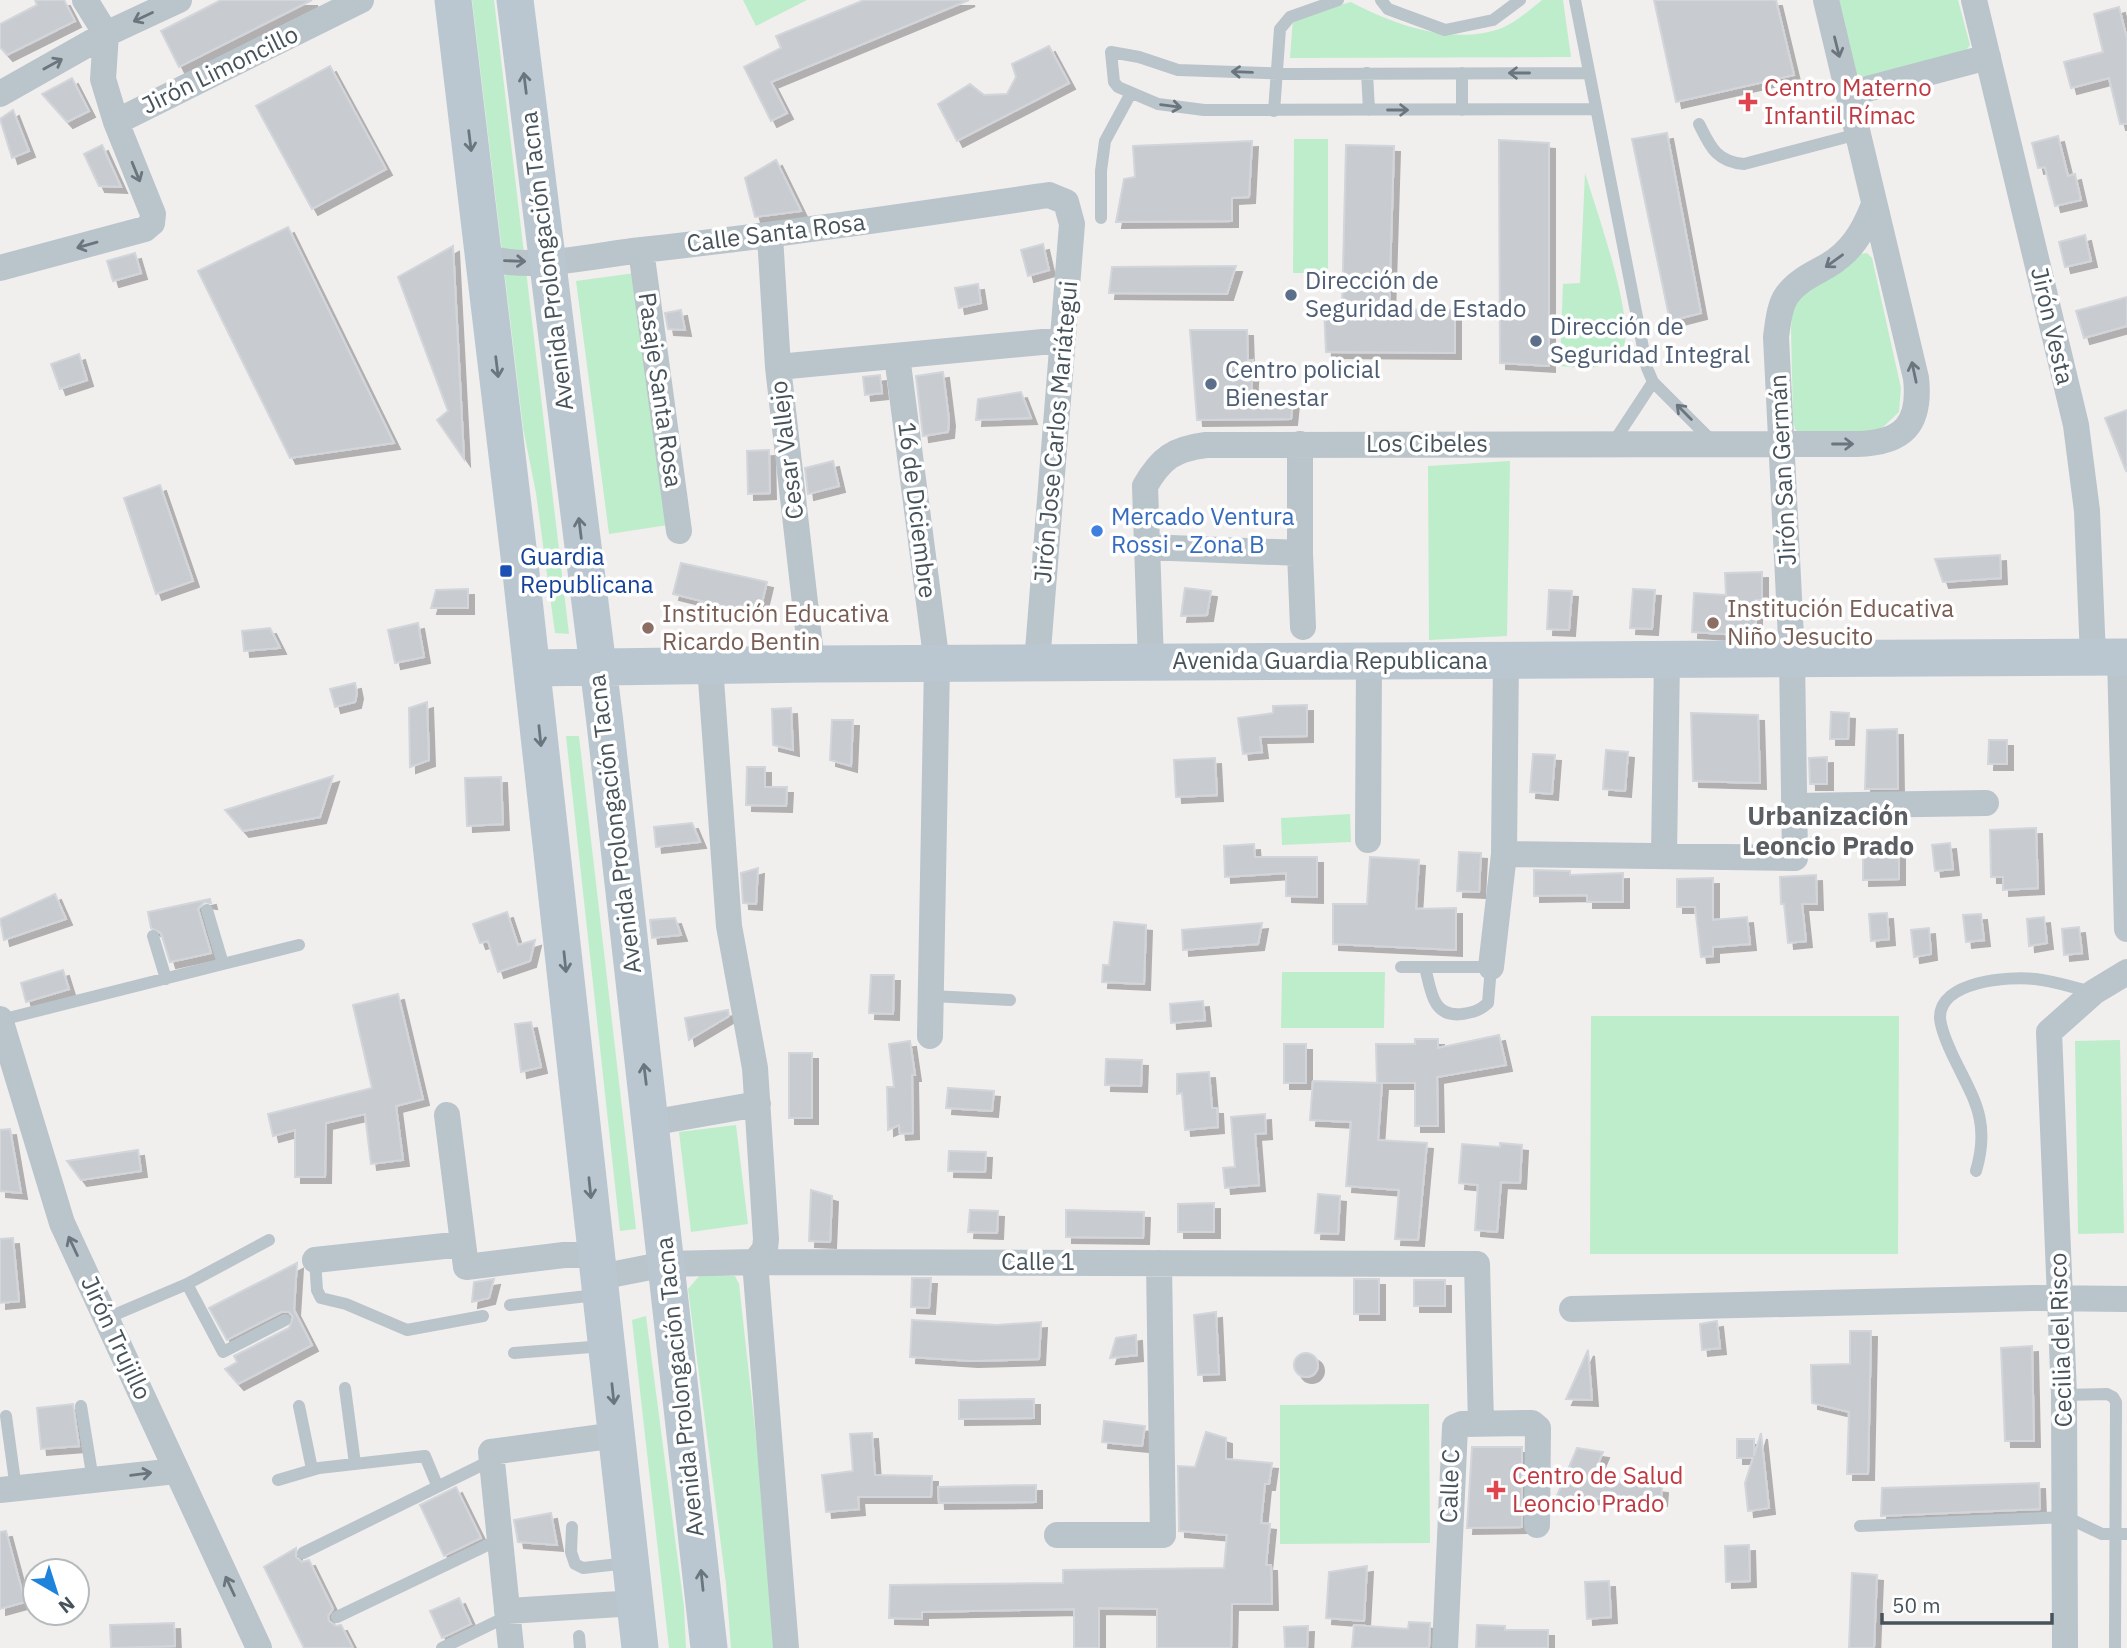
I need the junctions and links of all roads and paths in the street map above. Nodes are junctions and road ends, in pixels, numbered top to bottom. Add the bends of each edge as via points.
1 (85, 0) edge
2 (179, 0) edge
3 (362, 0) edge
4 (453, 0) edge
5 (515, 0) edge
6 (1338, 0) edge
7 (1381, 0) edge
8 (1520, 0) edge
9 (1575, 0) edge
10 (1826, 0) edge
11 (1974, 0) edge
12 (106, 34) junction
13 (1988, 57) junction
14 (1275, 73) junction
15 (1462, 73) junction
16 (1587, 73) junction
17 (1367, 74) junction
18 (1132, 93) junction
19 (0, 94) edge
20 (1849, 94) junction
21 (1594, 109) junction
22 (1369, 110) junction
23 (1462, 110) junction
24 (1274, 111) junction
25 (116, 122) junction
26 (1699, 124) dead end
27 (1857, 134) junction
28 (1066, 202) joint
29 (1873, 207) junction
30 (1101, 218) dead end
31 (770, 236) junction
32 (641, 250) junction
33 (484, 257) junction
34 (547, 261) junction
35 (0, 268) edge
36 (1063, 340) junction
37 (897, 356) junction
38 (778, 367) junction
39 (1653, 382) junction
40 (1613, 443) junction
41 (1715, 443) junction
42 (1300, 444) junction
43 (1783, 444) junction
44 (679, 531) dead end
45 (1146, 547) junction
46 (1300, 554) junction
47 (1303, 627) dead end
48 (2113, 657) edge
49 (1792, 658) junction
50 (1506, 659) junction
51 (1667, 659) junction
52 (1368, 660) junction
53 (1151, 662) junction
54 (1037, 663) junction
55 (812, 664) junction
56 (937, 664) junction
57 (710, 666) junction
58 (532, 668) junction
59 (597, 668) junction
60 (1986, 803) dead end
61 (1795, 806) junction
62 (1368, 840) dead end
63 (1504, 854) junction
64 (1664, 856) junction
65 (207, 910) dead end
66 (2127, 929) edge
67 (153, 936) dead end
68 (299, 945) dead end
69 (223, 964) junction
70 (1401, 967) dead end
71 (1425, 967) junction
72 (1491, 967) junction
73 (2127, 972) edge
74 (166, 979) junction
75 (2094, 992) junction
76 (932, 996) junction
77 (1010, 1000) dead end
78 (2, 1030) edge
79 (930, 1036) dead end
80 (758, 1104) junction
81 (447, 1115) dead end
82 (650, 1123) junction
83 (1976, 1171) dead end
84 (269, 1240) dead end
85 (463, 1244) junction
86 (315, 1260) joint
87 (755, 1262) junction
88 (1159, 1262) junction
89 (666, 1264) junction
90 (1477, 1264) joint
91 (600, 1276) junction
92 (187, 1284) junction
93 (2060, 1299) junction
94 (2127, 1299) edge
95 (510, 1305) dead end
96 (1572, 1309) dead end
97 (482, 1316) dead end
98 (107, 1318) junction
99 (285, 1320) dead end
100 (608, 1346) junction
101 (514, 1353) dead end
102 (345, 1388) dead end
103 (2064, 1395) junction
104 (81, 1406) dead end
105 (299, 1406) dead end
106 (6, 1416) dead end
107 (1481, 1423) junction
108 (617, 1435) junction
109 (492, 1460) junction
110 (355, 1464) junction
111 (312, 1469) junction
112 (176, 1471) junction
113 (93, 1480) junction
114 (278, 1480) dead end
115 (437, 1485) junction
116 (8, 1489) edge
117 (2066, 1517) junction
118 (1537, 1525) dead end
119 (1860, 1526) dead end
120 (572, 1527) dead end
121 (2121, 1534) edge
122 (1057, 1535) dead end
123 (500, 1539) junction
124 (303, 1553) dead end
125 (632, 1563) junction
126 (636, 1603) junction
127 (508, 1614) junction
128 (337, 1617) dead end
129 (259, 1648) edge
130 (442, 1648) edge
131 (510, 1648) edge
132 (640, 1648) edge
133 (709, 1648) edge
134 (786, 1648) edge
135 (1445, 1648) edge
136 (2065, 1648) edge
137 (2115, 1648) edge

1 - 12 street
2 -> 12 street
3 - 25 street, Jirón Limoncillo
4 -> 33 main road
34 -> 5 main road, Avenida Prolongación Tacna
6 - 14 lane via 1284,21 1278,35
7 - 8 lane via 1388,9 1445,30 1493,20
9 - 16 lane
10 -> 20 street
11 - 13 street, Jirón Vesta
19 -> 12 street
12 - 25 street via 103,79
13 - 20 street
13 - 48 street, Jirón Vesta via 2076,425
14 - 17 lane
14 -> 18 lane via 1178,70 1111,52 1114,82
14 - 24 lane
16 -> 15 lane
15 - 17 lane
15 - 23 lane
16 - 21 lane
17 - 22 lane
18 -> 24 lane via 1158,104
18 - 30 lane via 1102,150
20 - 27 street
21 - 23 lane
21 - 39 lane
22 -> 23 lane
22 - 24 lane
25 -> 35 street via 153,214 152,223 145,229
26 - 27 lane via 1713,152 1744,164
27 - 29 street
28 - 31 street, Calle Santa Rosa via 1049,195
28 - 36 street, Jirón Jose Carlos Mariátegui via 1072,224
29 -> 43 street, Jirón San Germán via 1850,248 1786,295 1776,337
43 -> 29 street, Los Cibeles via 1881,444 1900,434 1915,416 1917,390
31 - 32 street, Calle Santa Rosa
31 - 38 street, Cesar Vallejo
32 - 34 street, Calle Santa Rosa
32 - 44 street, Pasaje Santa Rosa
33 -> 34 street, Calle Santa Rosa
33 -> 58 main road
59 -> 34 main road, Avenida Prolongación Tacna
36 - 37 street
36 - 54 street, Jirón Jose Carlos Mariátegui
37 - 38 street
37 - 56 street, 16 de Diciembre
38 - 55 street, Cesar Vallejo
39 - 40 lane
41 -> 39 lane
40 - 41 street, Los Cibeles
40 - 42 street, Los Cibeles
41 - 43 street, Los Cibeles
42 - 45 street, Los Cibeles via 1206,444 1184,448 1157,464 1145,486
42 - 46 street
43 - 49 street, Jirón San Germán
45 - 46 street
45 - 53 street, Los Cibeles
46 - 47 street
48 - 49 main road, Avenida Guardia Republicana
48 - 66 street
49 - 51 main road, Avenida Guardia Republicana
49 - 61 street, Jirón San Germán
50 - 51 main road, Avenida Guardia Republicana
50 - 52 main road, Avenida Guardia Republicana
50 - 63 street
51 - 64 street
52 - 53 main road, Avenida Guardia Republicana
52 - 62 street
53 - 54 main road, Avenida Guardia Republicana
54 - 56 main road, Avenida Guardia Republicana
55 - 56 main road, Avenida Guardia Republicana
55 - 57 main road, Avenida Guardia Republicana
56 - 76 street, 16 de Diciembre
57 - 59 main road, Avenida Guardia Republicana
57 - 80 street via 729,926
58 - 59 main road, Avenida Guardia Republicana
58 -> 91 main road
82 -> 59 main road, Avenida Prolongación Tacna
60 - 61 street
61 - 64 street, Jirón San Germán via 1795,858
63 - 64 street
63 - 72 street
65 - 69 lane
67 - 74 lane
68 - 69 lane
69 - 74 lane
70 - 71 lane
71 - 72 lane
71 - 72 lane via 1434,1001 1440,1011 1452,1015 1478,1012 1488,1003
73 - 75 street
74 - 78 lane
75 - 83 lane via 2034,978 1976,983 1945,1001 1940,1017 1946,1040 1983,1128
75 - 93 street, Cecilia del Risco via 2049,1032
76 - 77 lane
76 - 79 street, 16 de Diciembre
98 -> 78 street, Jirón Trujillo via 55,1206
80 - 82 street
80 - 87 street via 766,1239
81 - 85 street
82 - 89 main road, Avenida Prolongación Tacna
84 - 92 lane
85 - 86 street
85 - 91 street, Calle 1 via 466,1267 564,1255
86 - 97 lane via 321,1298 407,1331
87 - 88 street, Calle 1
87 - 89 street, Calle 1
87 - 134 street
88 - 90 street, Calle 1
88 - 122 street via 1163,1535
89 - 91 street, Calle 1
133 -> 89 main road, Avenida Prolongación Tacna
90 - 107 street, Calle C
91 - 95 lane
91 - 100 main road
92 - 98 lane
92 - 99 lane via 223,1352
93 - 94 street
93 - 96 street
93 - 103 street, Cecilia del Risco
98 - 112 street, Jirón Trujillo
100 - 101 lane
100 -> 108 main road
102 - 110 lane
103 - 117 street, Cecilia del Risco
103 - 121 lane via 2107,1394 2116,1402
104 - 113 lane
105 - 111 lane
106 - 116 lane
107 - 118 street via 1532,1423 1538,1428
107 - 135 street, Calle C via 1462,1424 1452,1434
108 - 109 street via 491,1452
108 - 125 main road
109 - 115 lane
109 - 123 street
110 - 111 lane
110 - 115 lane via 425,1456
111 - 114 lane
113 -> 112 street
129 -> 112 street, Jirón Trujillo
113 - 116 street
115 - 124 lane
117 - 119 lane
117 - 121 lane via 2102,1534
117 - 136 street, Cecilia del Risco
120 - 125 lane via 570,1552 575,1564 583,1568
121 - 137 lane
123 - 127 street
123 - 128 lane
125 - 126 main road
126 - 127 street
126 - 132 main road
127 - 130 lane
127 - 131 street

